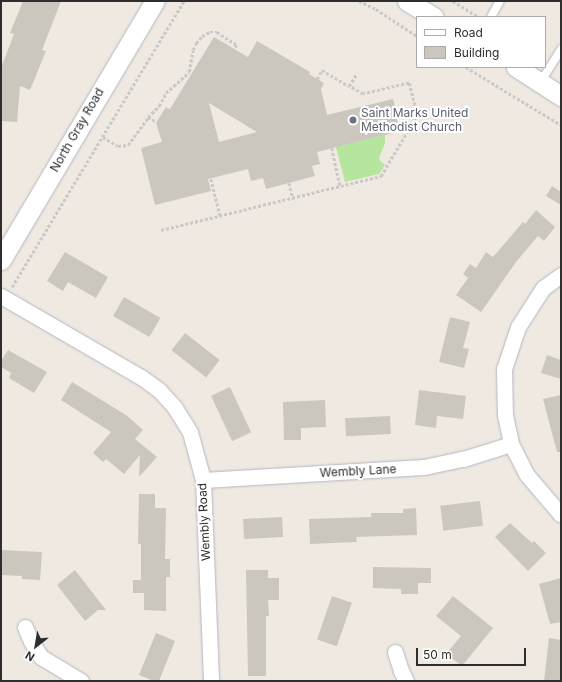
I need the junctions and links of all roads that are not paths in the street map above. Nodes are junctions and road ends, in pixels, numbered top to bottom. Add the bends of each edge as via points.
1 (155, 1) edge
2 (407, 1) edge
3 (500, 1) edge
4 (432, 16) edge
5 (492, 16) edge
6 (561, 48) edge
7 (518, 68) edge
8 (540, 83) junction
9 (561, 96) edge
10 (1, 260) edge
11 (561, 276) edge
12 (3, 297) edge
13 (511, 444) junction
14 (203, 480) junction
15 (561, 515) edge
16 (25, 627) dead end
17 (395, 652) dead end
18 (81, 681) edge
19 (211, 681) edge
20 (406, 681) edge

1 - 10 street, North Gray Road
2 - 4 street
3 - 5 lane
6 - 8 lane
7 - 8 street
8 - 9 street
11 - 13 street via 544,288 518,326 504,369 504,415
12 - 14 street, Wembly Road via 159,390 175,408 190,432
13 - 14 street, Wembly Lane via 463,459 424,467
13 - 15 street via 526,475
14 - 19 street, Wembly Road
16 - 18 street via 41,657
17 - 20 street

